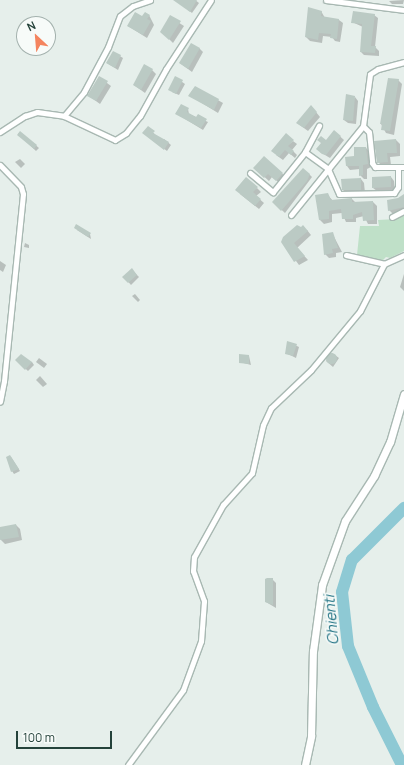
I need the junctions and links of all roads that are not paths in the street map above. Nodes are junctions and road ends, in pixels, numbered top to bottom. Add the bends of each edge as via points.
1 (150, 0) edge
2 (211, 0) edge
3 (326, 0) edge
4 (366, 0) edge
5 (370, 6) junction
6 (404, 10) edge
7 (404, 62) edge
8 (64, 116) junction
9 (319, 126) dead end
10 (364, 126) junction
11 (0, 132) edge
12 (305, 152) junction
13 (0, 164) edge
14 (401, 167) edge
15 (328, 170) junction
16 (250, 173) dead end
17 (404, 211) edge
18 (291, 215) dead end
19 (392, 217) dead end
20 (346, 255) dead end
21 (404, 255) edge
22 (384, 264) junction
23 (404, 394) edge
24 (0, 402) edge
25 (128, 765) edge
26 (306, 765) edge

1 - 8 street via 126,10 120,16 108,47 84,92
2 - 8 street via 166,69 140,116 126,133 115,140
3 - 5 street
4 - 5 street
5 - 6 street
7 - 10 street via 378,69 370,74
8 - 11 street via 37,112 25,116
9 - 12 street
10 - 14 street via 368,132 372,163 375,167
10 - 15 street
12 - 15 street
12 - 16 street via 273,192
13 - 24 street via 21,187 23,194
14 - 15 street via 398,187 394,193 339,194
15 - 18 street
17 - 19 street
20 - 22 street
21 - 22 street
22 - 25 street via 360,311 311,370 271,408 263,425 252,473 223,505 194,557 192,571 204,601 201,641 183,690
23 - 26 main road via 390,442 374,476 345,521 322,585 314,651 311,736

